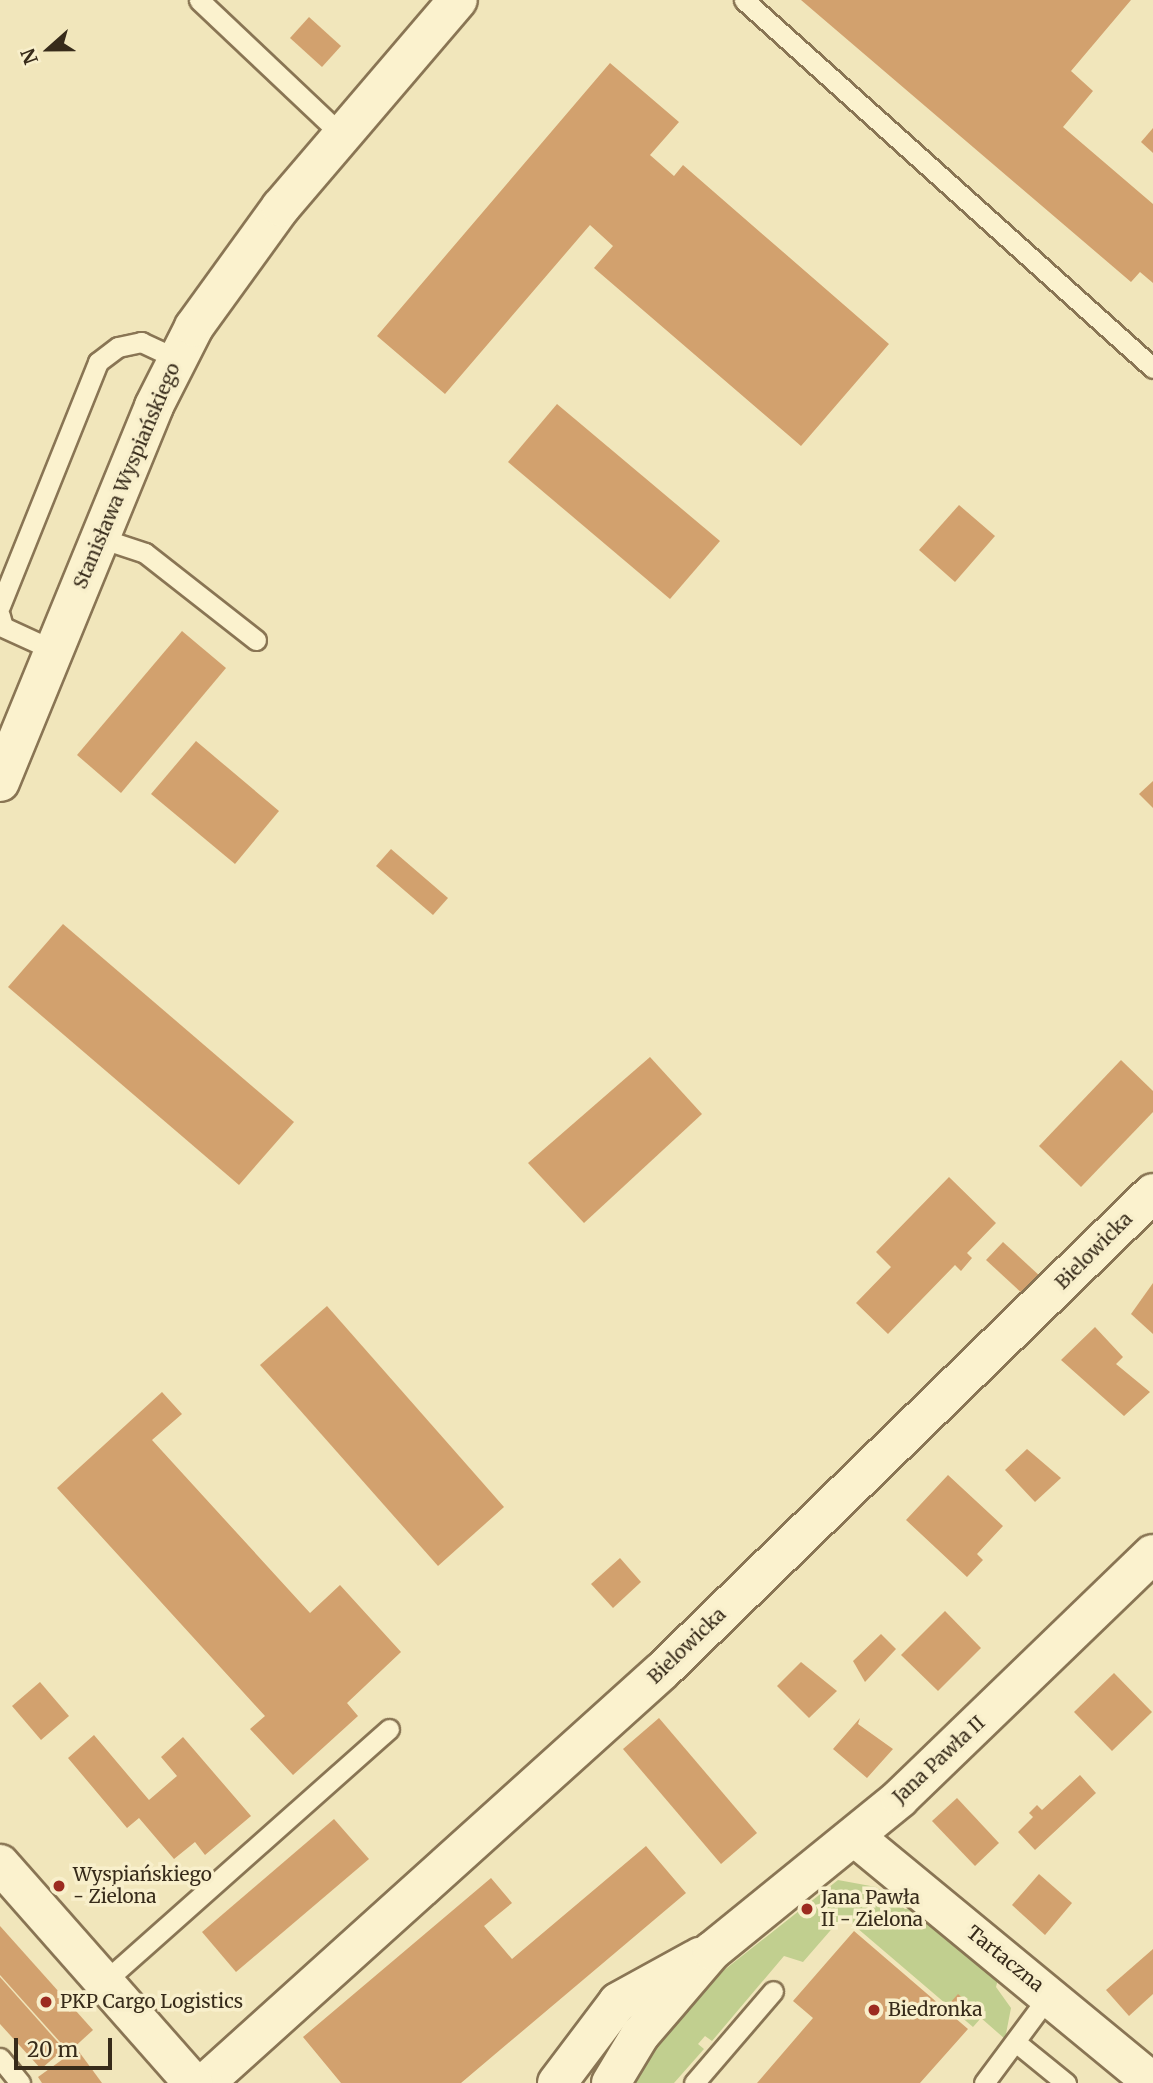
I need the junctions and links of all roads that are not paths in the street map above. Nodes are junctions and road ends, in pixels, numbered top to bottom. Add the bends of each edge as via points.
1 (199, 0) edge
2 (458, 0) edge
3 (744, 0) edge
4 (342, 136) junction
5 (177, 359) junction
6 (1153, 368) edge
7 (100, 538) junction
8 (0, 606) edge
9 (0, 616) edge
10 (256, 640) dead end
11 (53, 650) junction
12 (0, 782) edge
13 (1153, 1193) edge
14 (1153, 1555) edge
15 (389, 1729) dead end
16 (855, 1837) junction
17 (0, 1864) edge
18 (712, 1951) junction
19 (104, 1982) junction
20 (773, 1991) dead end
21 (1050, 1994) junction
22 (1018, 2044) junction
23 (0, 2058) edge
24 (20, 2083) edge
25 (193, 2083) edge
26 (205, 2083) edge
27 (557, 2083) edge
28 (611, 2083) edge
29 (694, 2083) edge
30 (984, 2083) edge
31 (1066, 2083) edge
32 (1153, 2083) edge

1 - 4 lane
2 - 4 street, Stanisława Wyspiańskiego
3 - 6 lane
4 - 5 street, Stanisława Wyspiańskiego via 225,278
5 - 7 street, Stanisława Wyspiańskiego
5 - 8 lane via 141,342 118,347 98,362
7 - 10 lane via 145,553
7 - 11 street, Stanisława Wyspiańskiego
9 - 11 lane via 3,627
11 - 12 street, Stanisława Wyspiańskiego
13 - 26 street, Bielowicka via 662,1671
14 - 16 street, Jana Pawła II
15 - 19 lane
16 - 18 street, Jana Pawła II
16 - 21 street, Tartaczna
17 - 19 street
18 - 27 street, Jana Pawła II via 618,2002
18 - 28 street, Jana Pawła II via 640,2035
19 - 25 street
20 - 29 lane
21 - 22 lane
21 - 32 street, Tartaczna
22 - 30 lane
22 - 31 lane
23 - 24 lane

